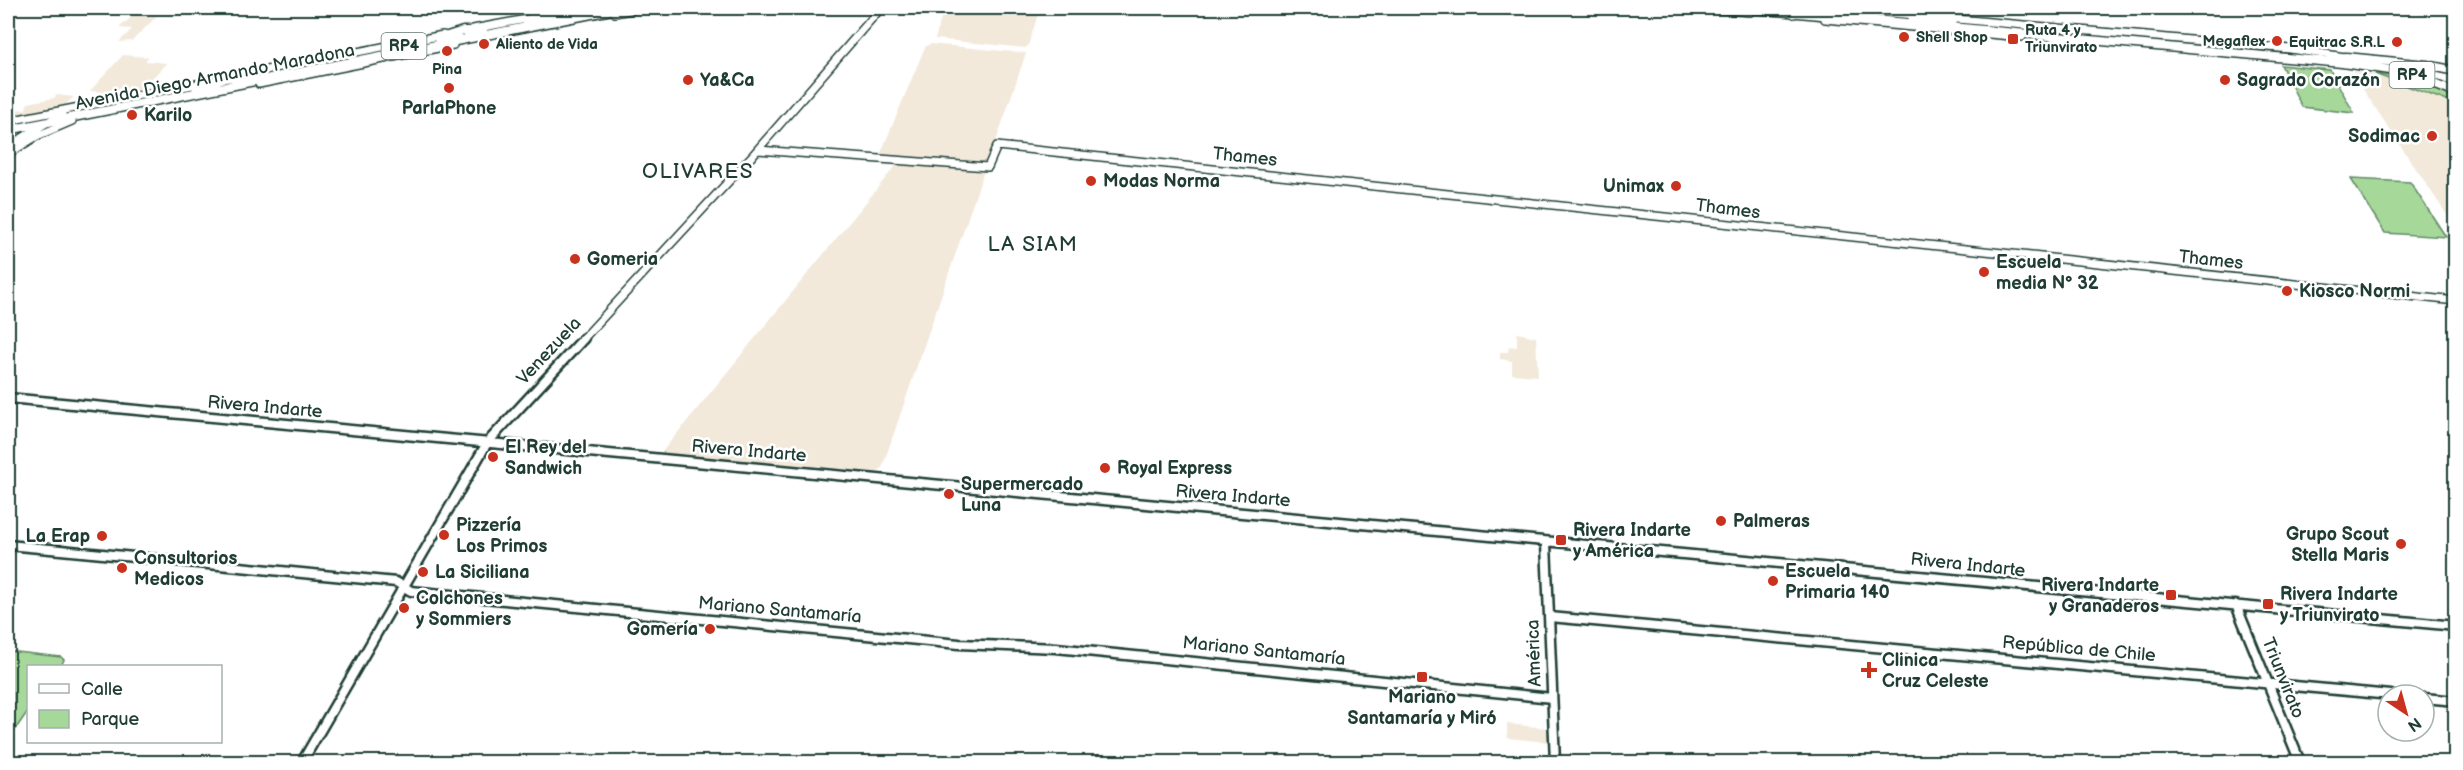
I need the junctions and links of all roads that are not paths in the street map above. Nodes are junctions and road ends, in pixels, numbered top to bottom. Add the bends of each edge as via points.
1 (583, 8) edge
2 (598, 8) edge
3 (622, 8) edge
4 (640, 8) edge
5 (881, 8) edge
6 (1699, 8) edge
7 (1743, 8) edge
8 (1831, 8) edge
9 (2452, 8) edge
10 (574, 9) junction
11 (1797, 10) edge
12 (2456, 11) edge
13 (1912, 17) junction
14 (506, 26) junction
15 (2012, 30) junction
16 (463, 31) junction
17 (483, 31) junction
18 (435, 40) junction
19 (2155, 41) junction
20 (2112, 46) junction
21 (395, 53) junction
22 (346, 63) junction
23 (362, 64) junction
24 (2427, 65) junction
25 (2367, 66) junction
26 (2456, 66) edge
27 (2456, 71) edge
28 (260, 75) junction
29 (225, 78) junction
30 (196, 87) junction
31 (2456, 93) edge
32 (62, 113) junction
33 (94, 113) junction
34 (51, 120) junction
35 (72, 121) junction
36 (8, 122) edge
37 (34, 129) junction
38 (8, 132) edge
39 (8, 141) edge
40 (8, 147) edge
41 (758, 150) junction
42 (8, 154) edge
43 (2456, 301) edge
44 (8, 398) edge
45 (487, 443) junction
46 (1546, 543) junction
47 (8, 545) edge
48 (403, 587) junction
49 (2236, 606) junction
50 (1550, 617) junction
51 (2456, 626) edge
52 (2268, 683) junction
53 (2376, 694) edge
54 (1552, 698) junction
55 (2436, 699) edge
56 (2456, 701) edge
57 (302, 762) edge
58 (1555, 762) edge
59 (2300, 762) edge

1 - 10 street, Avenida Diego Armando Maradona
2 - 14 main road, Avenida Diego Armando Maradona / RP4
3 - 21 main road, Avenida Diego Armando Maradona / RP4
4 - 23 street, Avenida Diego Armando Maradona
5 - 41 street, Venezuela
6 - 11 street
7 - 11 main road, RP4
8 - 13 street
9 - 12 main road
10 - 14 main road
10 - 16 street, Avenida Diego Armando Maradona
11 - 13 main road, RP4
11 - 15 main road, RP4
11 - 20 street
13 - 15 main road, RP4
13 - 19 street
14 - 17 main road, Avenida Diego Armando Maradona / RP4
15 - 19 main road, RP4
16 - 17 main road
16 - 18 main road
16 - 29 street, Avenida Diego Armando Maradona
17 - 18 main road, Avenida Diego Armando Maradona / RP4
18 - 28 main road, Avenida Diego Armando Maradona / RP4
19 - 20 main road
19 - 24 main road, RP4
19 - 25 main road, RP4
20 - 25 street
21 - 22 main road, Avenida Diego Armando Maradona / RP4
21 - 23 main road
22 - 23 main road
22 - 33 main road, Avenida Diego Armando Maradona / RP4
23 - 35 street, Avenida Diego Armando Maradona
24 - 26 main road
24 - 27 main road, RP4
25 - 31 main road, RP4 via 2404,72
28 - 29 main road
28 - 30 main road, Avenida Diego Armando Maradona / RP4
29 - 30 main road
29 - 36 street, Avenida Diego Armando Maradona
30 - 32 main road, Avenida Diego Armando Maradona / RP4
32 - 34 main road
32 - 36 main road, Avenida Diego Armando Maradona / RP4
33 - 34 main road, Avenida Diego Armando Maradona / RP4
33 - 35 main road
34 - 37 main road
34 - 38 main road, Avenida Diego Armando Maradona / RP4
35 - 37 street, Avenida Diego Armando Maradona
35 - 42 main road
37 - 38 street, Avenida Diego Armando Maradona
37 - 40 main road
38 - 39 main road
41 - 43 street, Thames via 988,167 997,146
41 - 45 street, Venezuela
44 - 45 street, Rivera Indarte
45 - 46 street, Rivera Indarte
45 - 48 street, Venezuela
46 - 49 street, Rivera Indarte
46 - 50 street, América
47 - 48 street, Mariano Santamaría via 396,582
48 - 54 street, Mariano Santamaría via 411,591 766,626 959,644 1056,648
48 - 57 street, Venezuela
49 - 51 street, Rivera Indarte
49 - 52 street, Triunvirato
50 - 52 street, República de Chile
50 - 54 street, América
52 - 53 street, República de Chile
52 - 59 street, Triunvirato
54 - 58 street, América
55 - 56 street

